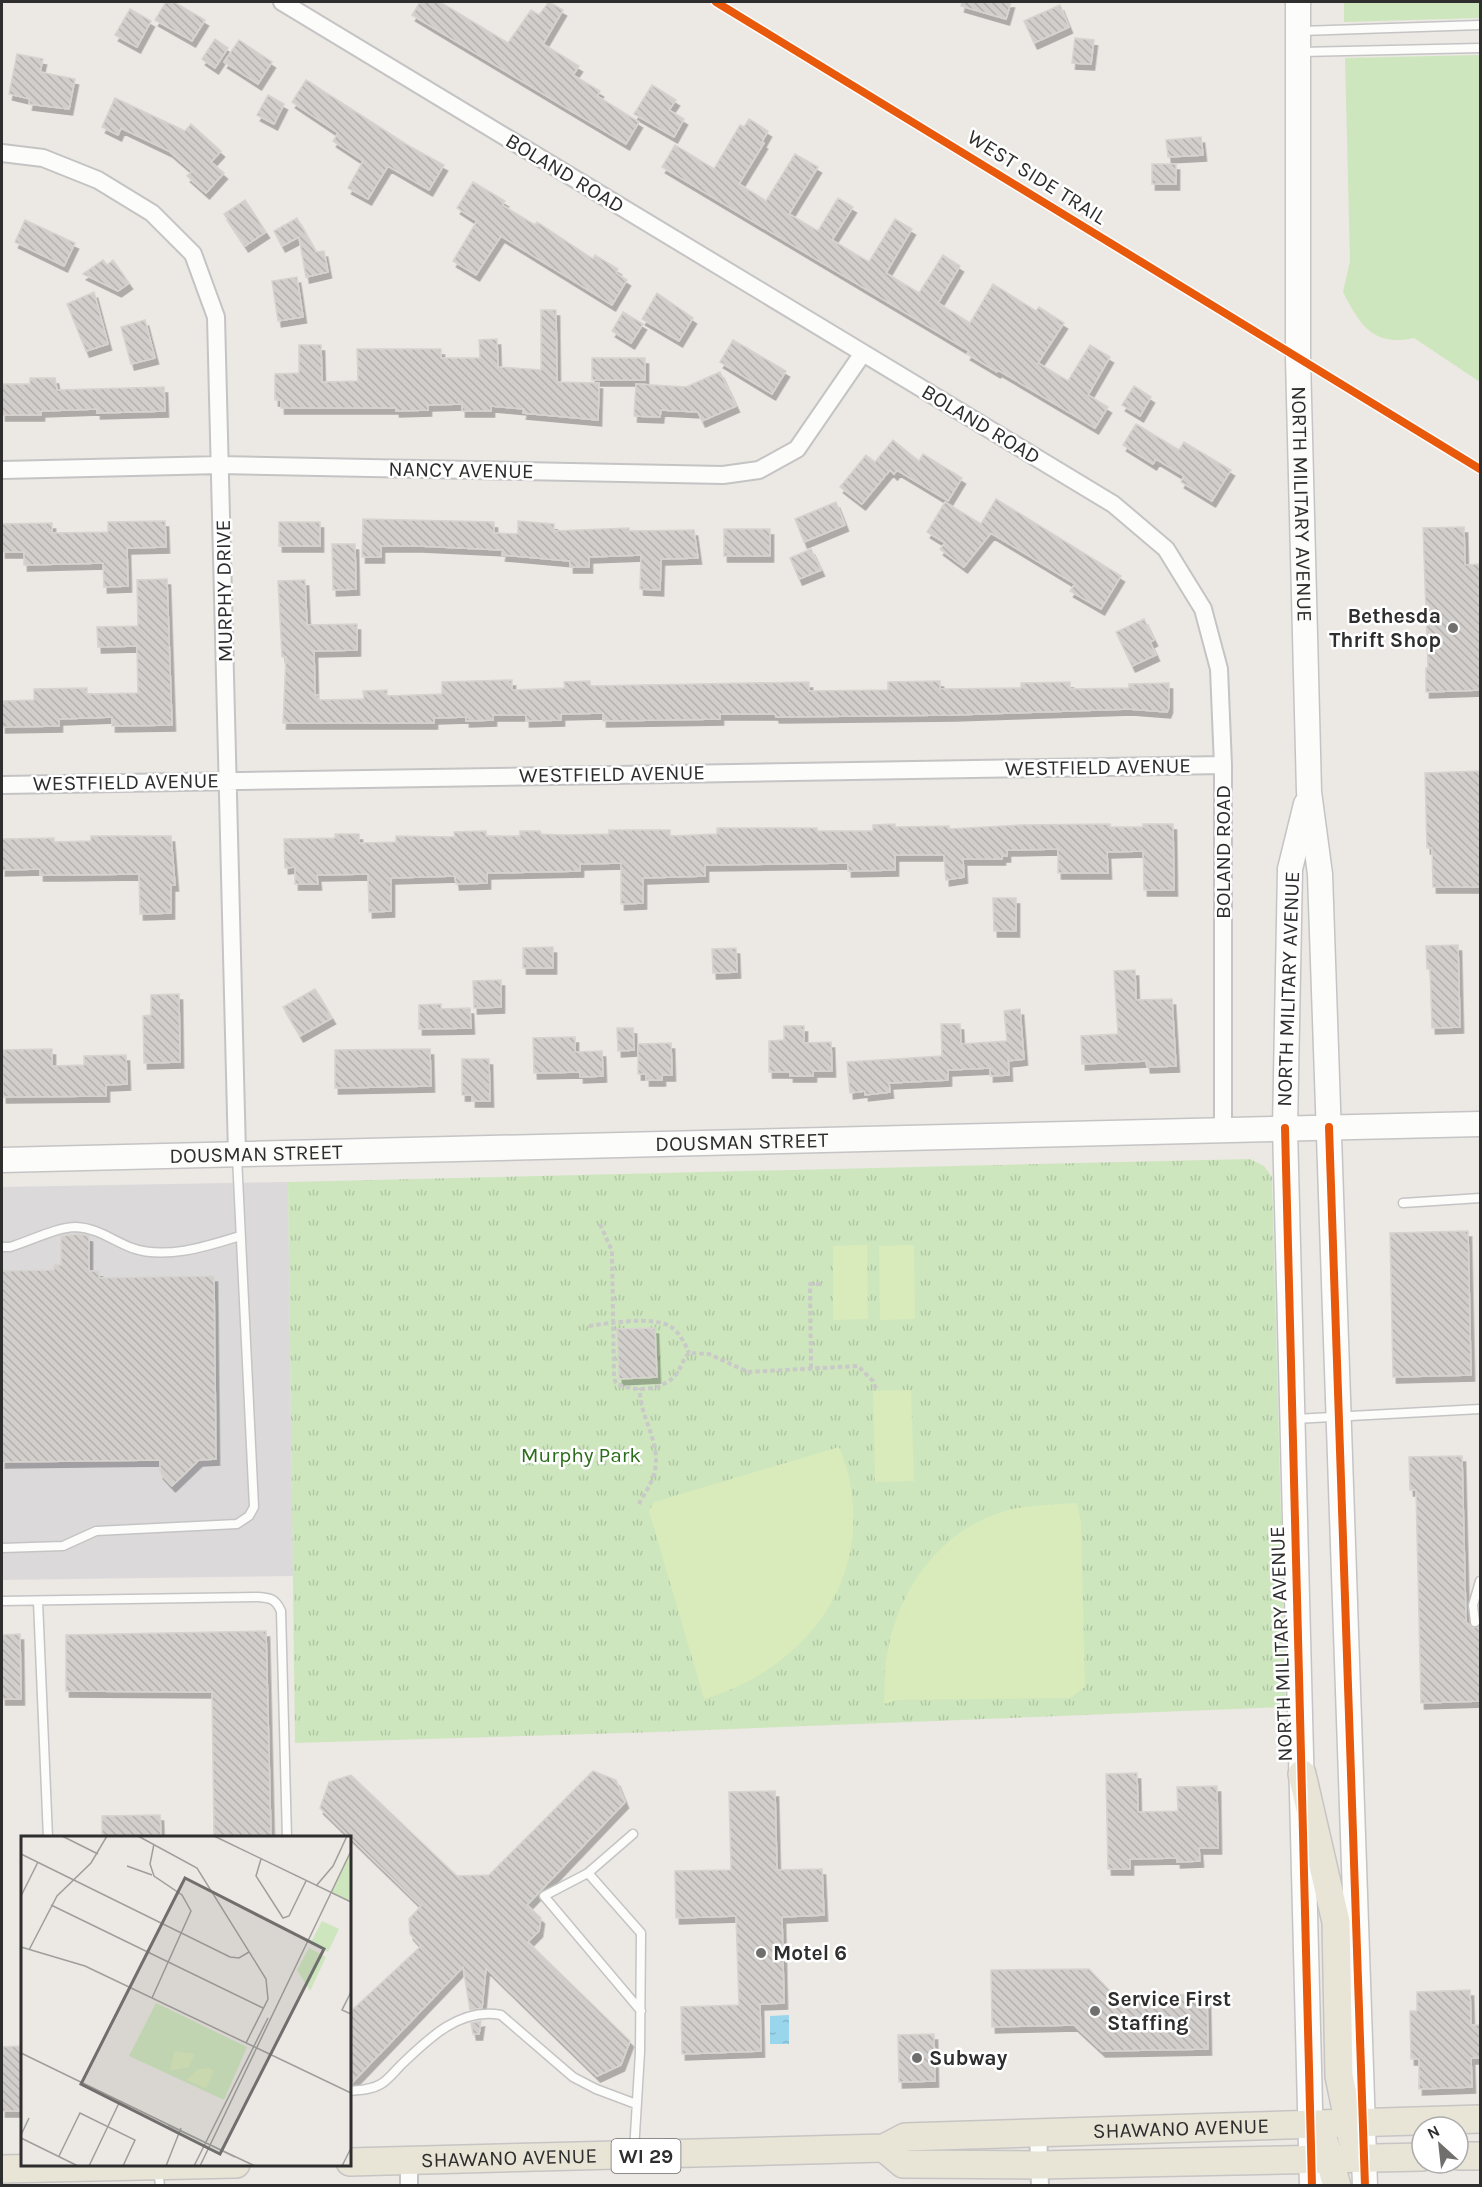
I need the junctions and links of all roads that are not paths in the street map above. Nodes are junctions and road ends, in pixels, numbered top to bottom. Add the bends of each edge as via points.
1 (282, 2) edge
2 (1298, 2) edge
3 (1480, 25) edge
4 (1298, 42) junction
5 (1480, 48) edge
6 (2, 153) edge
7 (863, 352) junction
8 (221, 465) junction
9 (2, 470) edge
10 (1222, 765) junction
11 (229, 780) junction
12 (2, 785) edge
13 (1309, 792) junction
14 (1480, 1124) edge
15 (1329, 1127) junction
16 (1285, 1128) junction
17 (1223, 1129) junction
18 (237, 1154) junction
19 (2, 1160) edge
20 (1480, 1198) edge
21 (1403, 1203) dead end
22 (240, 1236) junction
23 (2, 1247) edge
24 (1480, 1409) edge
25 (1339, 1418) junction
26 (1293, 1419) junction
27 (2, 1548) edge
28 (1480, 1581) edge
29 (2, 1601) edge
30 (38, 1601) junction
31 (1475, 1622) dead end
32 (1302, 1774) junction
33 (633, 1834) dead end
34 (48, 1836) edge
35 (287, 1836) edge
36 (588, 1873) junction
37 (641, 2011) junction
38 (351, 2091) edge
39 (636, 2104) junction
40 (1480, 2119) edge
41 (1355, 2121) junction
42 (1311, 2123) junction
43 (1038, 2132) junction
44 (884, 2148) junction
45 (634, 2156) junction
46 (1365, 2157) junction
47 (1410, 2157) edge
48 (351, 2162) edge
49 (60, 2166) edge
50 (223, 2166) edge
51 (1319, 2168) edge
52 (2, 2169) edge
53 (409, 2173) edge
54 (1039, 2175) edge
55 (159, 2176) edge
56 (1337, 2186) edge
57 (1365, 2186) edge

1 - 7 street, BOLAND ROAD
2 - 4 main road, NORTH MILITARY AVENUE
3 - 4 lane
4 - 5 lane
4 - 13 main road, NORTH MILITARY AVENUE via 1298,359
6 - 8 street, MURPHY DRIVE via 43,158 98,180 152,213 193,254 216,317
7 - 8 street, NANCY AVENUE via 797,449 759,470 723,475
7 - 10 street, BOLAND ROAD via 1113,504 1166,549 1203,609 1219,669
8 - 9 street, NANCY AVENUE
8 - 11 street, MURPHY DRIVE
10 - 11 street, WESTFIELD AVENUE
10 - 17 street, BOLAND ROAD
11 - 12 street, WESTFIELD AVENUE
11 - 18 street, MURPHY DRIVE
13 - 15 main road, NORTH MILITARY AVENUE via 1320,874
13 - 16 main road, NORTH MILITARY AVENUE via 1290,869
14 - 15 main road, DOUSMAN STREET
15 - 16 main road, DOUSMAN STREET
15 - 25 main road, NORTH MILITARY AVENUE
16 - 17 main road, DOUSMAN STREET
16 - 26 main road, NORTH MILITARY AVENUE
17 - 18 main road, DOUSMAN STREET
18 - 19 main road, DOUSMAN STREET
18 - 22 lane
20 - 21 lane
22 - 23 lane via 200,1249 150,1252 92,1229 74,1227
22 - 27 lane via 254,1507 249,1516 237,1524 96,1531 63,1546
24 - 25 lane
25 - 26 lane
25 - 41 main road, NORTH MILITARY AVENUE
26 - 32 main road, NORTH MILITARY AVENUE
28 - 31 lane via 1473,1605
29 - 30 lane
30 - 34 lane
30 - 35 lane via 257,1597 277,1602 281,1611
32 - 41 main road via 1336,1922 1338,2050
32 - 42 main road, NORTH MILITARY AVENUE
33 - 36 lane
36 - 37 lane via 641,1933
36 - 37 lane via 544,1896
37 - 39 lane
38 - 39 lane via 382,2084 439,2032 464,2017 490,2013 501,2015 573,2077
39 - 45 lane
40 - 41 main road, SHAWANO AVENUE / WI 29
41 - 42 main road, SHAWANO AVENUE / WI 29
41 - 46 main road via 1355,2146
42 - 43 main road, SHAWANO AVENUE / WI 29
42 - 51 main road via 1323,2139
43 - 44 main road, SHAWANO AVENUE / WI 29 via 905,2137
43 - 54 street
44 - 45 main road, SHAWANO AVENUE / WI 29
44 - 54 main road, SHAWANO AVENUE via 903,2164
45 - 53 main road, SHAWANO AVENUE / WI 29
46 - 47 main road, SHAWANO AVENUE
46 - 51 main road, SHAWANO AVENUE
46 - 57 main road
48 - 53 main road, SHAWANO AVENUE / WI 29
49 - 52 main road
49 - 55 main road
50 - 55 main road
51 - 54 main road, SHAWANO AVENUE
51 - 56 main road

